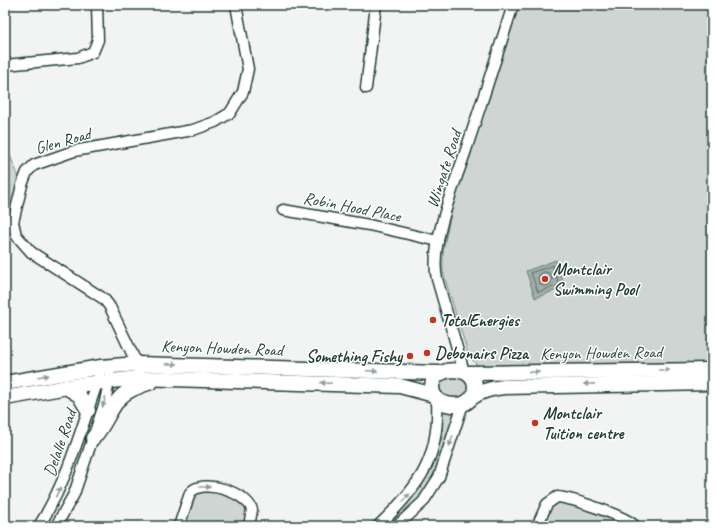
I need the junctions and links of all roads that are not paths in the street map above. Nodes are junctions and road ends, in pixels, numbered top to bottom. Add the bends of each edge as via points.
1 (97, 5) edge
2 (236, 5) edge
3 (376, 5) edge
4 (513, 5) edge
5 (5, 65) edge
6 (366, 88) dead end
7 (283, 210) dead end
8 (438, 241) junction
9 (456, 344) junction
10 (106, 366) junction
11 (712, 370) edge
12 (444, 372) junction
13 (466, 372) junction
14 (517, 372) junction
15 (137, 377) junction
16 (609, 377) junction
17 (104, 382) junction
18 (5, 383) edge
19 (712, 383) edge
20 (517, 386) junction
21 (66, 387) junction
22 (5, 398) edge
23 (436, 398) junction
24 (468, 401) junction
25 (88, 410) junction
26 (93, 438) junction
27 (39, 526) edge
28 (56, 526) edge
29 (178, 526) edge
30 (249, 526) edge
31 (378, 526) edge
32 (397, 526) edge
33 (537, 526) edge
34 (635, 526) edge

1 - 5 street via 98,40 93,52 78,58
2 - 15 street, Glen Road via 248,69 243,92 230,113 193,130 83,150 44,161 29,168 22,185 13,222 16,235 31,252 104,299 110,307
3 - 6 street
4 - 8 street, Wingate Road
7 - 8 street, Robin Hood Place via 369,225
8 - 9 street, Wingate Road via 435,271
9 - 12 street
9 - 13 street, Wingate Road
10 - 15 street, Kenyon Howden Road
10 - 17 street, Delalle Road
18 -> 10 street, Kenyon Howden Road
16 -> 11 street, Kenyon Howden Road
12 - 13 street
15 -> 12 street, Kenyon Howden Road
12 - 23 street via 433,382
13 - 14 street, Kenyon Howden Road
13 - 24 street via 475,385
14 -> 16 street, Kenyon Howden Road
14 - 20 street
15 - 17 street, Kenyon Howden Road
23 -> 15 street, Kenyon Howden Road via 400,386
15 - 26 street
16 - 19 street, Kenyon Howden Road
16 -> 20 street, Kenyon Howden Road
17 - 21 street, Kenyon Howden Road
17 - 25 street, Delalle Road
17 -> 26 street, Delalle Road
20 - 24 street, Kenyon Howden Road via 496,388
21 - 22 street, Kenyon Howden Road
21 - 25 street via 79,395
23 - 24 street via 446,404
31 -> 23 street via 403,502 423,473 436,439
24 -> 32 street via 439,477 423,502
27 -> 25 street, Delalle Road via 60,489
26 - 28 street, Delalle Road via 74,494
29 -> 30 street via 190,493 203,485 246,499 252,510
33 - 34 street via 547,504 557,497 618,516

